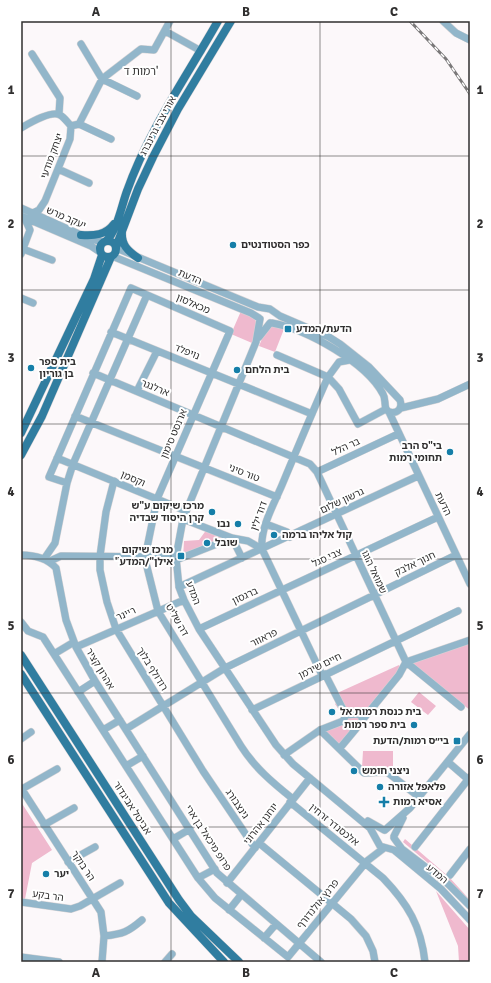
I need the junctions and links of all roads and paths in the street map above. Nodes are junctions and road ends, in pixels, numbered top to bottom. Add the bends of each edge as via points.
1 (170, 21) edge
2 (231, 21) edge
3 (443, 21) edge
4 (217, 22) edge
5 (165, 31) junction
6 (470, 40) edge
7 (81, 44) dead end
8 (201, 51) junction
9 (32, 54) dead end
10 (102, 79) junction
11 (137, 96) dead end
12 (59, 114) junction
13 (79, 124) junction
14 (71, 126) junction
15 (22, 127) edge
16 (111, 139) dead end
17 (58, 169) junction
18 (89, 183) dead end
19 (45, 201) junction
20 (21, 208) edge
21 (31, 214) junction
22 (23, 217) edge
23 (118, 218) junction
24 (124, 225) junction
25 (51, 226) junction
26 (81, 235) junction
27 (27, 241) junction
28 (105, 241) junction
29 (116, 248) junction
30 (22, 251) edge
31 (101, 253) junction
32 (111, 256) junction
33 (138, 258) junction
34 (52, 260) dead end
35 (147, 295) junction
36 (21, 298) edge
37 (33, 303) dead end
38 (264, 308) junction
39 (275, 313) junction
40 (259, 319) junction
41 (271, 323) junction
42 (230, 331) joint
43 (111, 332) junction
44 (128, 339) junction
45 (256, 342) junction
46 (336, 350) junction
47 (157, 351) junction
48 (277, 355) dead end
49 (350, 360) junction
50 (337, 363) junction
51 (93, 373) junction
52 (212, 373) junction
53 (328, 377) junction
54 (110, 380) junction
55 (238, 384) junction
56 (468, 385) edge
57 (134, 390) junction
58 (399, 404) junction
59 (387, 407) junction
60 (312, 414) junction
61 (194, 415) junction
62 (75, 416) junction
63 (91, 423) junction
64 (221, 426) junction
65 (21, 433) edge
66 (398, 433) junction
67 (240, 434) joint
68 (21, 455) edge
69 (294, 456) junction
70 (176, 457) junction
71 (57, 458) junction
72 (73, 464) junction
73 (204, 468) junction
74 (317, 472) junction
75 (418, 476) junction
76 (114, 481) junction
77 (67, 483) junction
78 (277, 497) junction
79 (157, 499) junction
80 (186, 511) junction
81 (337, 515) junction
82 (438, 517) junction
83 (183, 519) junction
84 (266, 524) junction
85 (290, 537) junction
86 (232, 538) junction
87 (147, 548) joint
88 (262, 549) junction
89 (21, 555) edge
90 (355, 555) junction
91 (456, 555) junction
92 (100, 556) junction
93 (176, 558) junction
94 (242, 558) junction
95 (47, 560) junction
96 (146, 560) junction
97 (470, 584) edge
98 (179, 587) junction
99 (281, 590) junction
100 (374, 595) junction
101 (184, 600) junction
102 (458, 610) dead end
103 (158, 611) junction
104 (21, 622) edge
105 (318, 623) joint
106 (116, 629) junction
107 (199, 629) junction
108 (301, 631) junction
109 (396, 640) junction
110 (470, 640) edge
111 (75, 644) junction
112 (54, 654) junction
113 (21, 655) edge
114 (406, 661) junction
115 (225, 668) junction
116 (21, 674) edge
117 (324, 675) junction
118 (95, 681) junction
119 (202, 682) junction
120 (78, 692) junction
121 (163, 706) junction
122 (461, 707) dead end
123 (252, 710) junction
124 (345, 718) junction
125 (364, 718) junction
126 (120, 720) junction
127 (126, 729) junction
128 (103, 730) junction
129 (320, 730) junction
130 (355, 730) junction
131 (31, 732) dead end
132 (470, 734) edge
133 (21, 738) edge
134 (340, 748) junction
135 (246, 753) joint
136 (284, 755) junction
137 (143, 756) junction
138 (448, 762) junction
139 (126, 766) junction
140 (56, 770) dead end
141 (203, 771) joint
142 (310, 778) junction
143 (469, 779) edge
144 (161, 783) joint
145 (21, 789) edge
146 (419, 797) junction
147 (292, 801) junction
148 (74, 808) dead end
149 (347, 808) junction
150 (410, 808) junction
151 (44, 825) junction
152 (190, 830) junction
153 (385, 830) junction
154 (394, 837) junction
155 (376, 839) junction
156 (173, 840) junction
157 (257, 845) junction
158 (95, 847) dead end
159 (416, 847) dead end
160 (386, 848) junction
161 (470, 849) edge
162 (68, 862) junction
163 (366, 862) junction
164 (215, 869) junction
165 (450, 876) dead end
166 (198, 878) junction
167 (120, 883) dead end
168 (227, 883) junction
169 (241, 895) junction
170 (93, 899) junction
171 (21, 902) edge
172 (332, 902) junction
173 (470, 906) edge
174 (230, 910) junction
175 (142, 920) dead end
176 (470, 920) edge
177 (276, 924) junction
178 (104, 936) junction
179 (264, 938) junction
180 (299, 944) junction
181 (172, 954) dead end
182 (21, 957) edge
183 (59, 962) edge
184 (102, 962) edge
185 (166, 962) edge
186 (224, 962) edge
187 (238, 962) edge
188 (321, 962) edge
189 (375, 962) edge
190 (425, 962) edge

1 - 5 street
2 - 24 main road, אורי צבי גרינברג via 178,109 150,163
3 - 6 street
4 - 8 main road, אורי צבי גרינברג
5 - 8 street
5 - 10 street via 154,50 141,49
7 - 10 street
8 - 23 main road, אורי צבי גרינברג via 144,152
9 - 12 street via 60,98
10 - 11 street
10 - 13 street
12 - 14 street
12 - 15 street via 49,115
13 - 14 street, יצחק מודעי
13 - 16 street
14 - 17 street, יצחק מודעי via 70,139
17 - 18 street
17 - 19 street, יצחק מודעי
19 - 21 street, יצחק מודעי via 39,210
19 - 25 street via 44,212
20 - 21 street, יעקב מרש
21 - 25 street, יעקב מרש
22 - 25 street, יעקב מרש
22 - 27 street via 30,228
23 - 26 main road via 113,226 104,232 91,236
23 - 28 main road, אורי צבי גרינברג via 111,236
24 - 29 main road, אורי צבי גרינברג
24 - 33 main road via 124,245
25 - 26 street, יעקב מרש
25 - 27 street via 36,231
25 - 31 street, יעקב מרש
26 - 28 street, יעקב מרש via 96,241
27 - 30 street
28 - 29 main road via 113,243
28 - 31 main road via 100,247
29 - 32 main road
29 - 33 street, הדעת
30 - 34 street
31 - 32 main road
31 - 65 main road via 94,279
32 - 40 street, הדעת via 251,313
32 - 68 main road via 42,416
33 - 38 street, הדעת
35 - 42 street, מכאלסון
35 - 43 street, מכאלסון via 130,288
35 - 44 street
36 - 37 street
38 - 39 street via 270,308
38 - 40 street
39 - 41 street
39 - 58 street via 340,344 369,367
40 - 41 street via 265,324
40 - 45 street, המדע
41 - 45 street, המדע
41 - 46 street, הדעת via 305,334
42 - 52 street, ארנסט סימון
43 - 44 street, נויפלד
43 - 51 street
44 - 47 street, נויפלד
44 - 54 street
45 - 55 street, המדע
46 - 49 street, הדעת
46 - 50 street
47 - 52 street, נויפלד
47 - 57 street
48 - 53 street
49 - 50 street
49 - 59 street, הדעת via 376,385 383,394
50 - 53 street, דוד ילין
51 - 54 street, ארלנגר
51 - 62 street
52 - 55 street, נויפלד
52 - 61 street, ארנסט סימון
53 - 59 street via 339,389 358,424
53 - 60 street, דוד ילין
54 - 57 street, ארלנגר
54 - 63 street
55 - 60 street, נויפלד
55 - 64 street, המדע
56 - 58 street via 438,399
57 - 61 street, ארלנגר
58 - 59 street via 394,413
58 - 59 street via 389,398
58 - 66 street, הדעת via 396,421
59 - 66 street, הדעת
60 - 69 street, דוד ילין
61 - 64 street, ארלנגר
61 - 70 street, ארנסט סימון
62 - 63 street, טור סיני
62 - 71 street
63 - 70 street, טור סיני
63 - 72 street
64 - 67 street, ארלנגר
64 - 73 street, המדע
66 - 74 street, בר הלל
66 - 75 street, הדעת
67 - 69 street, שמואל הוגו
69 - 74 street, שמואל הוגו via 310,464
69 - 78 street, דוד ילין
70 - 73 street, טור סיני
70 - 79 street, ארנסט סימון
71 - 72 street, וקסמן
71 - 77 street via 49,477
72 - 76 street, וקסמן
72 - 77 street
73 - 78 street, טור סיני
73 - 80 street, המדע
74 - 81 street, שמואל הוגו
75 - 81 street, גרשון שלום
75 - 82 street, הדעת
76 - 79 street, וקסמן
76 - 92 street, רודולף בלוך via 100,542
77 - 95 street via 56,544
78 - 84 street, דוד ילין
79 - 80 street, וקסמן
79 - 87 street, ארנסט סימון
80 - 83 street, המדע
81 - 85 street, גרשון שלום
81 - 90 street, שמואל הוגו
82 - 90 street, צבי סגל
82 - 91 street, הדעת
83 - 86 street
83 - 93 street, המדע
84 - 85 street via 287,532
84 - 88 street, דוד ילין via 262,535
85 - 88 street, גרשון שלום
86 - 88 street via 248,541
86 - 93 street
86 - 94 street
87 - 96 street, דה שליט
88 - 94 street, גרשון שלום
88 - 99 street
89 - 95 street
90 - 99 street, צבי סגל
90 - 100 street, שמואל הוגו
91 - 97 street, הדעת
91 - 100 street, חנוך אלבק
92 - 95 street via 61,556
92 - 96 street
92 - 106 street, רודולף בלוך via 100,570 107,602
93 - 96 street
93 - 98 street, המדע
94 - 98 street, גרשון שלום
95 - 111 street, אהרון קציר via 56,568 66,620
96 - 103 street, דה שליט
98 - 101 street, המדע
99 - 107 street, ברגסון
99 - 108 street
100 - 105 street, חנוך אלבק
100 - 109 street, שמואל הוגו
101 - 103 street, ריינר
101 - 107 street, המדע
102 - 109 street, חיים שירמן
103 - 106 street, ריינר
103 - 119 street, דה שליט
104 - 112 street via 28,631 43,638
105 - 108 street, פראוור
106 - 111 street, ריינר
106 - 121 street, רודולף בלוך
107 - 115 street, המדע
108 - 115 street, פראוור
108 - 117 street
109 - 114 street, שמואל הוגו
109 - 117 street, חיים שירמן
110 - 114 street
111 - 112 street, ריינר
111 - 118 street, אהרון קציר
112 - 120 street
113 - 187 main road, אביטל אביגדור via 178,900
114 - 122 street
114 - 125 street via 399,675
115 - 119 street, פראוור
115 - 123 street, המדע
116 - 186 main road, אביטל אביגדור via 169,903
117 - 123 street, חיים שירמן
117 - 124 street
118 - 120 street
118 - 126 street, אהרון קציר
119 - 121 street, פראוור
119 - 135 street, דה שליט
120 - 128 street
121 - 127 street, פראוור
121 - 141 street, רודולף בלוך
123 - 136 street, המדע
124 - 125 street via 358,714
124 - 129 street
124 - 130 street
125 - 130 street
126 - 127 street, אהרון קציר
126 - 128 street
127 - 137 street, אהרון קציר
128 - 139 street
129 - 134 street
129 - 136 street
130 - 134 street
131 - 133 street
132 - 138 street
134 - 146 street via 364,773 387,772
135 - 147 street, אלכסנדר זרחין via 265,776
136 - 142 street, המדע
137 - 139 street
137 - 144 street, אהרון קציר
138 - 143 street
138 - 146 street
139 - 156 street
140 - 145 street
141 - 157 street, גינצבורג
142 - 147 street, יוחנן אהרוני
142 - 149 street, המדע
143 - 159 street
144 - 152 street, פרופ מיכאל בן ארי
145 - 151 street, הר בוקר
146 - 150 street
147 - 157 street, יוחנן אהרוני
147 - 163 street, אלכסנדר זרחין
148 - 151 street
149 - 153 street, המדע
149 - 155 street, המדע via 370,828
150 - 153 street
150 - 154 street via 396,829
151 - 162 street, הר בוקר
152 - 156 street
152 - 164 street, פרופ מיכאל בן ארי
153 - 154 street
153 - 155 street via 380,832
154 - 160 street via 392,845
154 - 173 street, המדע via 402,849 448,884
155 - 160 street via 378,845
155 - 163 street, פרנץ אולנדורף
156 - 166 street
157 - 168 street, יוחנן אהרוני
157 - 172 street, גינצבורג
158 - 162 street
160 - 163 street, פרנץ אולנדורף
160 - 176 street, המדע via 394,850 441,889
161 - 165 street
162 - 170 street, הר בוקר
163 - 172 street, פרנץ אולנדורף
163 - 190 street, אלכסנדר זרחין via 406,905 420,932
164 - 166 street
164 - 168 street, פרופ מיכאל בן ארי
166 - 174 street via 215,898
167 - 170 street, הר בקע
168 - 169 street, פרנץ אולנדורף
169 - 174 street
169 - 177 street, פרנץ אולנדורף
170 - 171 street, הר בקע via 71,909
170 - 178 street, הר בוקר via 101,912
172 - 180 street, פרנץ אולנדורף
172 - 189 street, גינצבורג via 366,936
174 - 179 street
175 - 178 street via 120,935
177 - 179 street
177 - 180 street, פרנץ אולנדורף
178 - 184 street, הר בוקר
179 - 180 street via 288,957
180 - 188 street
181 - 185 street
182 - 183 street

